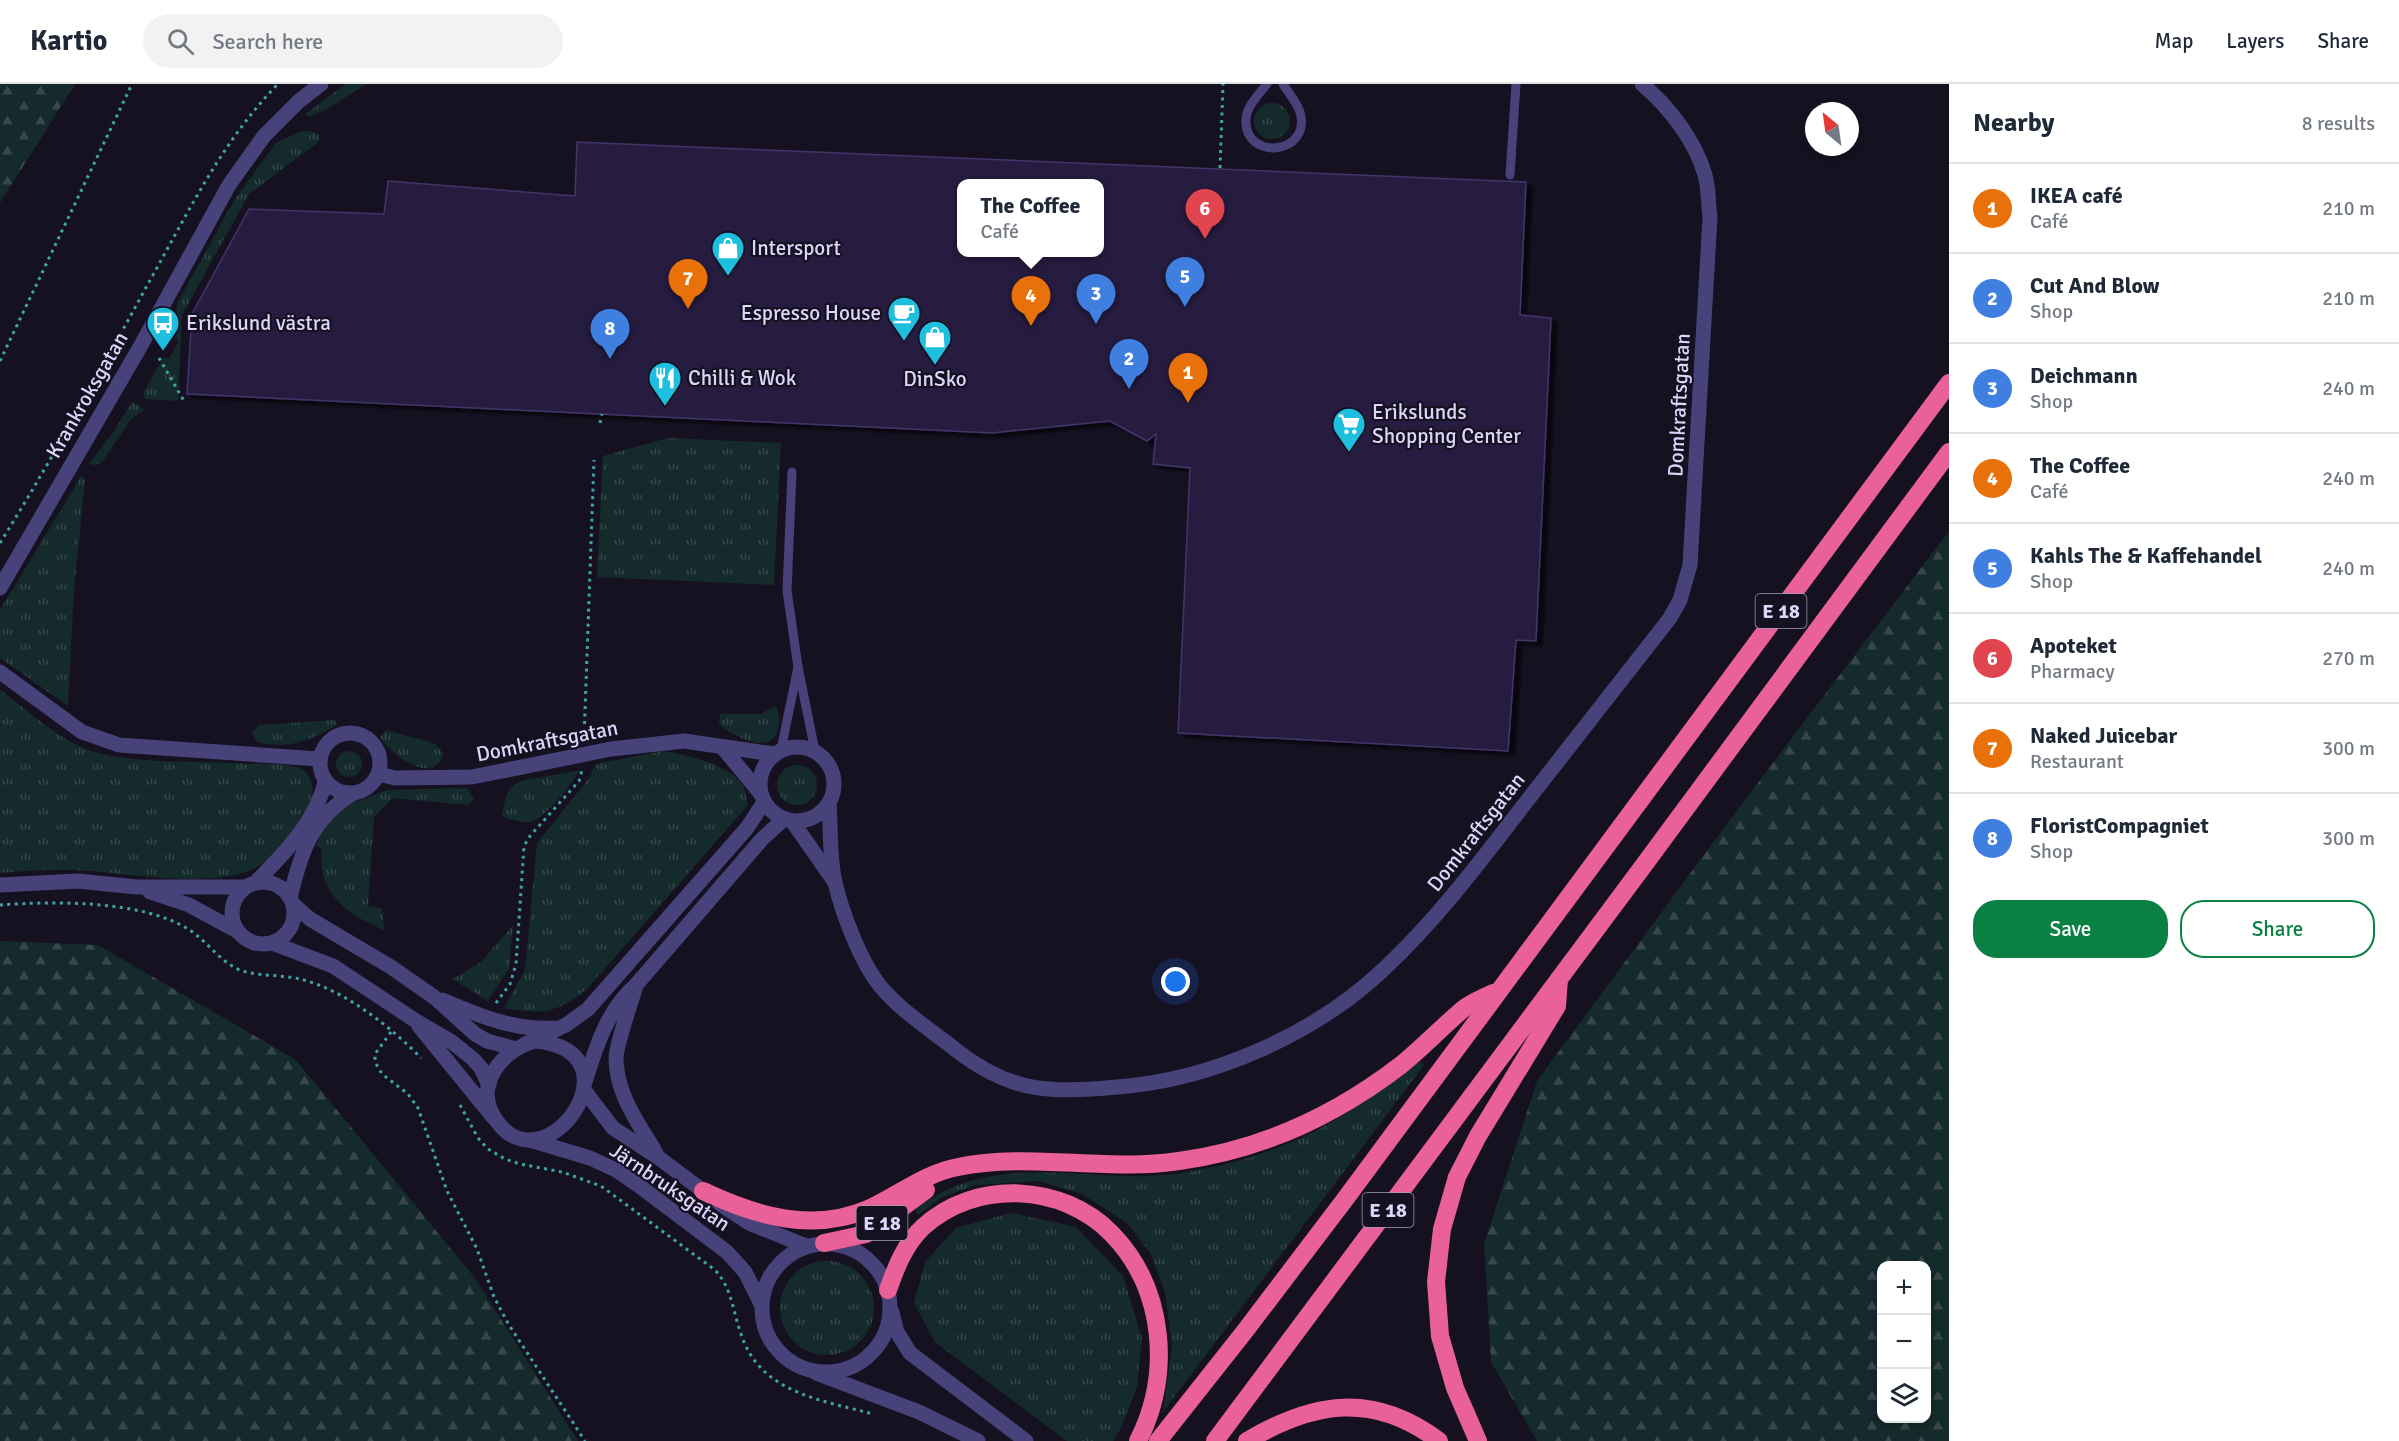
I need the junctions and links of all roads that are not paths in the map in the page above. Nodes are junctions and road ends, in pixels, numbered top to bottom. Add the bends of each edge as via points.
1 (321, 84) edge
2 (1267, 84) edge
3 (1284, 84) edge
4 (1516, 84) edge
5 (1642, 84) edge
6 (1510, 175) dead end
7 (1949, 383) edge
8 (1949, 452) edge
9 (792, 472) dead end
10 (0, 588) edge
11 (798, 667) junction
12 (0, 672) edge
13 (723, 748) junction
14 (815, 751) junction
15 (778, 752) junction
16 (320, 759) junction
17 (378, 774) junction
18 (325, 782) junction
19 (352, 794) junction
20 (762, 798) junction
21 (829, 803) junction
22 (788, 820) junction
23 (834, 881) junction
24 (0, 885) edge
25 (250, 885) junction
26 (136, 887) junction
27 (291, 901) junction
28 (237, 931) junction
29 (272, 943) junction
30 (1560, 978) junction
31 (636, 985) junction
32 (1500, 989) junction
33 (434, 997) junction
34 (416, 1022) junction
35 (566, 1025) junction
36 (521, 1046) junction
37 (489, 1085) junction
38 (585, 1086) junction
39 (496, 1121) junction
40 (526, 1139) junction
41 (659, 1158) junction
42 (1013, 1163) junction
43 (703, 1191) junction
44 (815, 1245) junction
45 (889, 1298) junction
46 (762, 1306) junction
47 (811, 1370) junction
48 (978, 1441) edge
49 (1026, 1441) edge
50 (1138, 1441) edge
51 (1158, 1441) edge
52 (1215, 1441) edge
53 (1247, 1441) edge
54 (1439, 1441) edge
55 (1478, 1441) edge

1 - 10 street, Krankroksgatan via 264,136 229,185
2 - 3 lane via 1245,119 1250,137 1262,147 1280,149 1293,142 1300,130 1300,112
4 - 6 lane
5 - 23 street, Domkraftsgatan via 1663,104 1691,143 1706,177 1710,218 1690,565 1685,586 1670,618 1495,842 1385,969 1314,1020 1228,1063 1131,1086 1044,1090 1011,1083 978,1068 896,1002 868,969
7 - 32 highway, E 18
8 - 30 highway, E 18
9 - 11 lane via 787,591
11 - 14 lane
11 - 15 lane
12 - 16 street via 82,732 119,745
13 - 15 street, Domkraftsgatan
13 - 17 street, Domkraftsgatan via 684,741 610,749 472,777 395,778
13 - 20 street
14 - 15 street via 799,747
14 - 21 street via 833,775
15 - 20 street via 762,771
16 - 17 street via 333,738 357,734 376,749 380,761
16 - 18 street
17 - 19 street via 368,788
18 - 19 street via 337,791
18 - 25 street via 313,814 284,853
19 - 27 street via 330,809 309,837
20 - 22 street via 772,812
20 - 35 street via 747,828 588,1009
21 - 22 street via 810,819
21 - 23 street, Domkraftsgatan
22 - 23 street, Domkraftsgatan
22 - 31 street via 762,839
24 - 26 street via 78,881
25 - 26 street
25 - 27 street via 269,882 281,887
25 - 28 street via 234,900 232,916
26 - 28 street via 189,905
27 - 29 street via 294,916 290,928
27 - 33 street via 310,919
28 - 29 street via 247,940
29 - 34 street via 333,966
30 - 52 highway, E 18
30 - 55 highway, E 18 via 1557,1006 1478,1136 1457,1177 1442,1229 1436,1282 1440,1336 1455,1388
31 - 38 street via 625,994 601,1034
31 - 41 street via 616,1056 618,1076 632,1113
32 - 42 highway, E 18 via 1463,1009 1357,1096 1258,1143 1206,1157 1152,1165
32 - 51 highway, E 18 via 1252,1322
33 - 35 street via 486,1018 536,1028
33 - 36 street via 487,1041
34 - 37 street via 463,1050 481,1068
34 - 39 street
35 - 36 street
36 - 37 street via 501,1060
36 - 38 street via 536,1041 564,1049 575,1058
37 - 39 street via 488,1102
38 - 40 street via 576,1111 564,1125 543,1138
38 - 41 street, Järnbruksgatan via 613,1128
39 - 40 street
40 - 46 street, Järnbruksgatan via 590,1158 638,1185 727,1252 745,1272
41 - 43 street, Järnbruksgatan
42 - 43 highway via 955,1167 926,1177 869,1209 842,1218 813,1221 756,1213
42 - 44 highway, E 18 via 957,1175 931,1186 866,1234
43 - 44 street, Järnbruksgatan via 749,1223
44 - 45 street via 843,1245 862,1254 875,1265
44 - 46 street via 789,1255 778,1265 769,1277
45 - 47 street via 889,1322 880,1342 863,1361 844,1369
45 - 49 street via 897,1332 910,1353
45 - 50 highway, E 18 via 904,1249 921,1228 964,1200 1015,1192 1067,1203 1090,1216 1128,1252 1142,1275 1157,1326 1158,1379
46 - 47 street via 764,1325 778,1351
47 - 48 street via 919,1412
53 - 54 highway via 1295,1416 1347,1407 1398,1416

